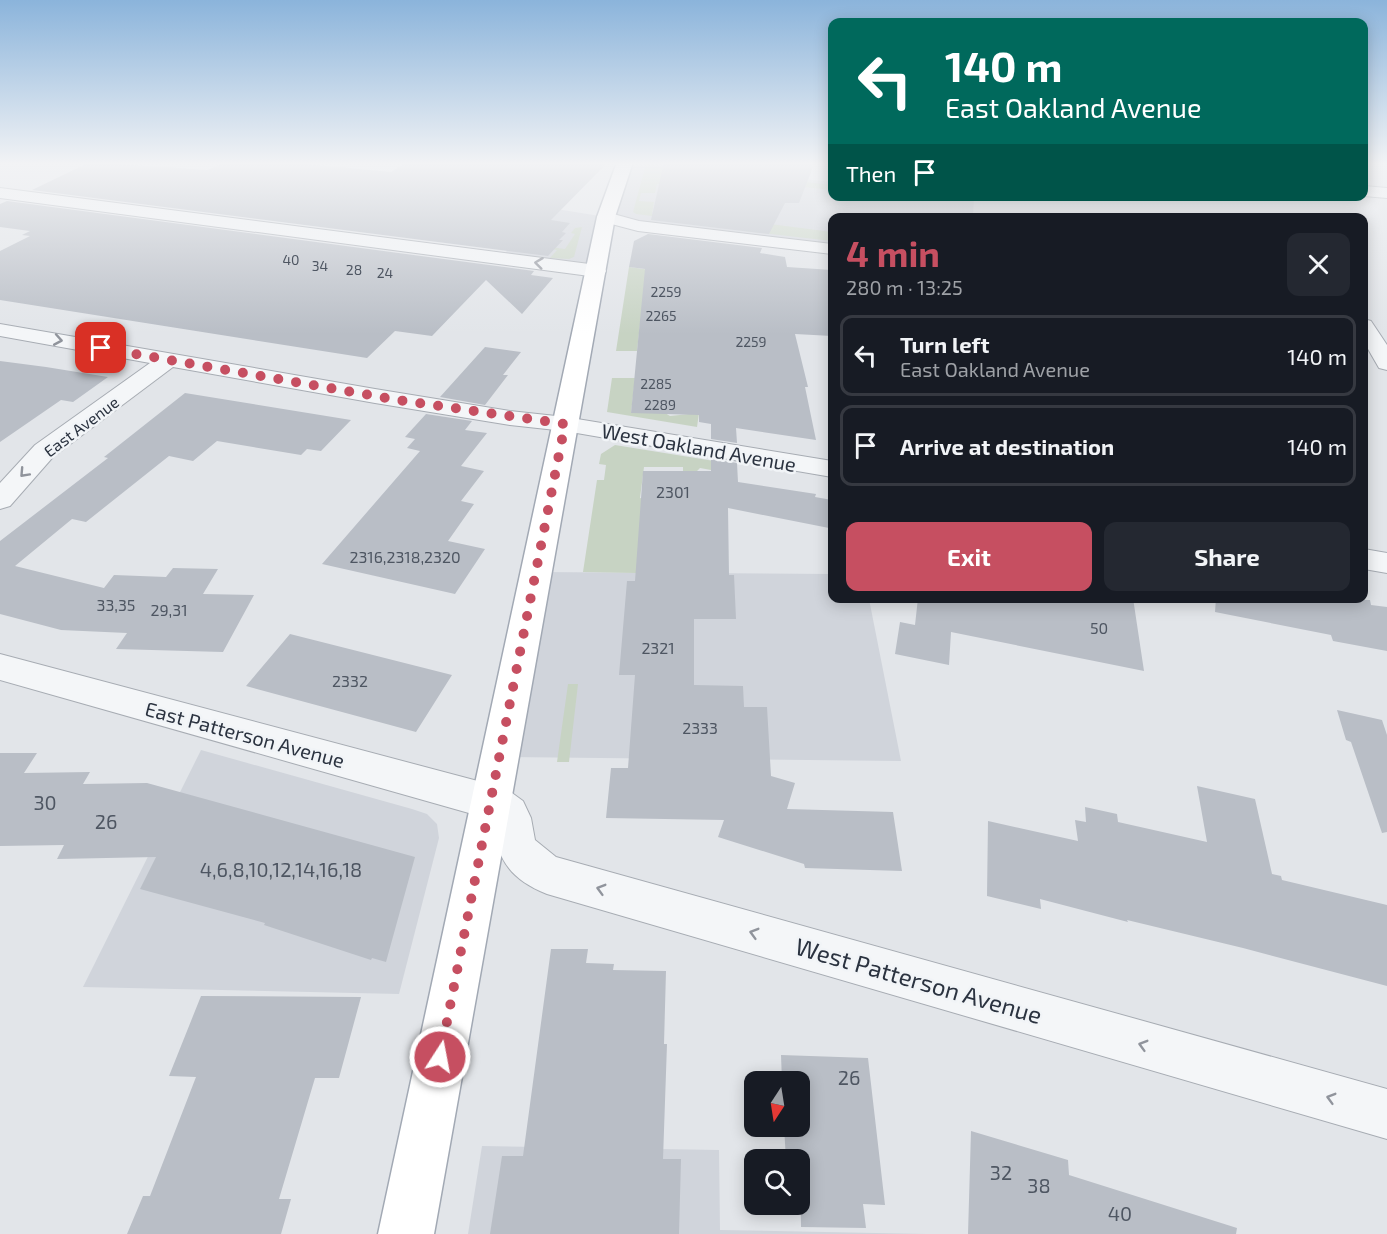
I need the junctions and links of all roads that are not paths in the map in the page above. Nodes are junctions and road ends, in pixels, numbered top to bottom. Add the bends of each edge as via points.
1 (208, 220) edge
2 (606, 220) edge
3 (615, 220) edge
4 (828, 249) edge
5 (597, 271) junction
6 (1368, 317) edge
7 (0, 330) edge
8 (170, 360) junction
9 (1387, 363) edge
10 (565, 424) junction
11 (828, 468) edge
12 (0, 500) edge
13 (1368, 560) edge
14 (1387, 563) edge
15 (0, 667) edge
16 (489, 801) junction
17 (1387, 1114) edge
18 (406, 1234) edge

5 -> 1 street
2 - 5 main road
3 - 4 street via 638,226
5 - 10 main road
6 - 9 street
7 -> 8 street, West Oakland Avenue
8 - 10 street, West Oakland Avenue via 398,400
8 -> 12 street, East Avenue via 44,451
10 - 11 street, West Oakland Avenue
10 - 16 main road
13 - 14 street
15 - 16 street, East Patterson Avenue
17 -> 16 street, West Patterson Avenue via 547,874 527,861 517,846 513,818 506,807
16 - 18 main road

